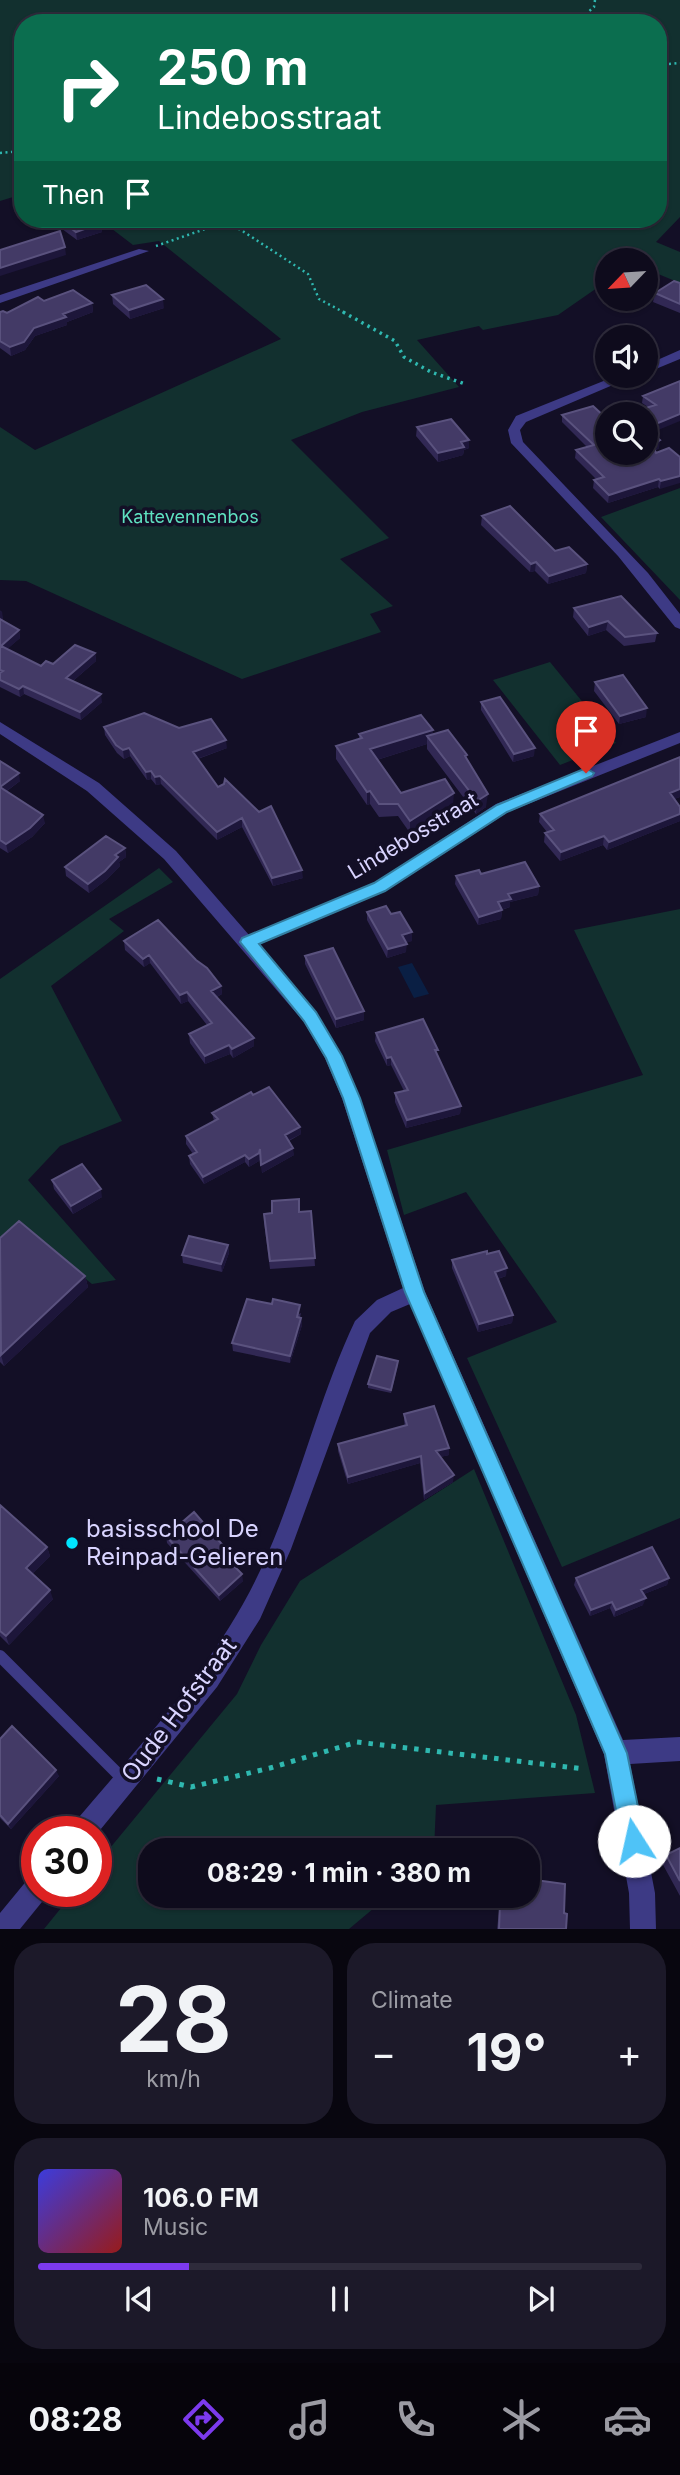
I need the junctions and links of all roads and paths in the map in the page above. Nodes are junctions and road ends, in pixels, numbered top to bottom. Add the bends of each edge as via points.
1 (595, 0) edge
2 (586, 14) edge
3 (206, 228) edge
4 (236, 228) edge
5 (142, 251) joint
6 (0, 299) edge
7 (680, 354) edge
8 (658, 364) edge
9 (465, 384) dead end
10 (598, 388) edge
11 (680, 624) edge
12 (0, 727) edge
13 (680, 737) edge
14 (248, 942) junction
15 (415, 1292) junction
16 (0, 1656) edge
17 (680, 1749) edge
18 (616, 1753) junction
19 (584, 1769) dead end
20 (155, 1779) dead end
21 (125, 1781) junction
22 (96, 1816) edge
23 (21, 1907) edge
24 (3, 1929) edge
25 (643, 1929) edge

1 - 2 path
3 - 5 path
4 - 9 path via 308,274 319,299 395,341 404,358
5 - 6 street
7 - 8 street
10 - 11 street via 521,419 514,430 517,443 601,529
12 - 14 street via 93,787 170,855
13 - 14 street, Lindebosstraat via 502,808 380,887
14 - 15 street via 310,1017 333,1056
15 - 18 street
15 - 21 street, Oude Hofstraat via 384,1306 362,1327 281,1549 252,1611 209,1679
16 - 21 lane
17 - 18 street
18 - 25 street via 642,1893
19 - 20 path via 357,1741 191,1787
21 - 22 street, Oude Hofstraat
23 - 24 street

